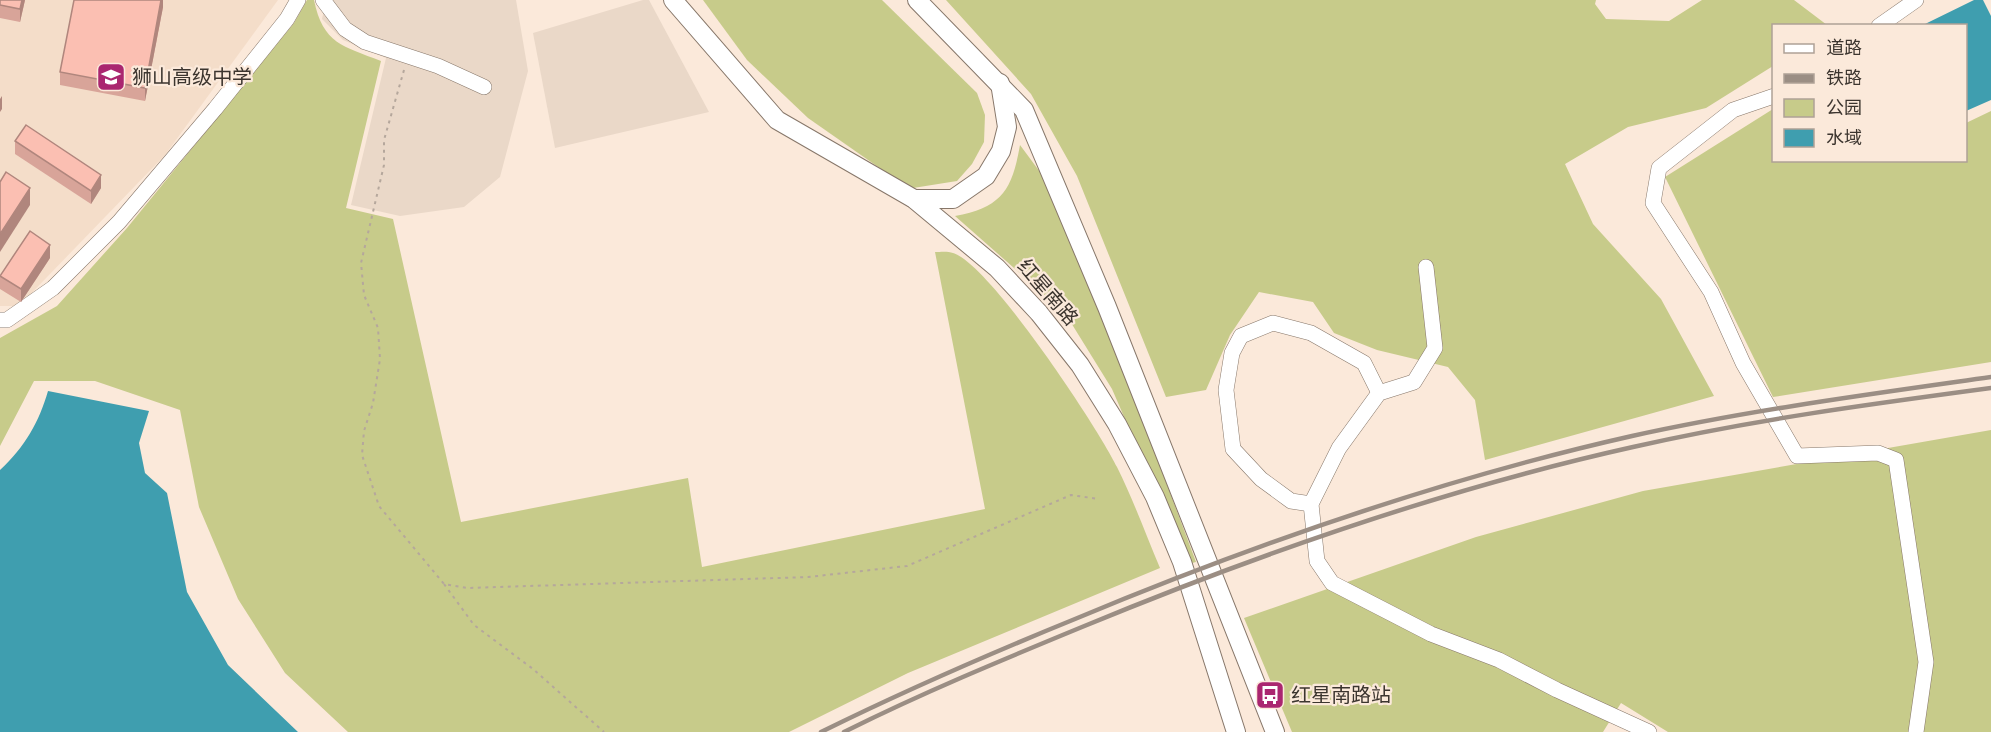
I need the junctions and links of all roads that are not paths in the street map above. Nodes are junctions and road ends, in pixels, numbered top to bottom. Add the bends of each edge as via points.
1 (298, 0) edge
2 (323, 0) edge
3 (673, 0) edge
4 (917, 0) edge
5 (1916, 0) edge
6 (1882, 24) edge
7 (999, 81) junction
8 (484, 87) dead end
9 (1772, 96) edge
10 (914, 199) junction
11 (1426, 267) dead end
12 (0, 320) edge
13 (1379, 393) junction
14 (1311, 504) junction
15 (1236, 732) edge
16 (1275, 732) edge
17 (1649, 732) edge
18 (1916, 732) edge

1 - 12 street via 215,109 119,222 53,288 7,320
2 - 8 street via 345,29 365,42 438,66
3 - 10 main road, 红星南路 via 777,120
4 - 7 main road, 红星南路
5 - 6 street
7 - 10 main road via 1007,127 1001,151 986,176 953,199
7 - 16 main road, 红星南路 via 1024,110 1034,132
9 - 18 street via 1733,110 1659,168 1653,203 1711,292 1743,363 1797,456 1878,453 1896,460 1926,662
10 - 15 main road, 红星南路 via 997,268 1038,313 1080,365 1117,424 1155,497 1182,562
11 - 13 street via 1435,348 1414,382
13 - 14 street via 1339,448
13 - 14 street via 1364,363 1311,333 1273,323 1241,336 1232,353 1226,390 1233,449 1261,479 1291,501
14 - 17 street via 1317,561 1332,583 1431,634 1499,660

